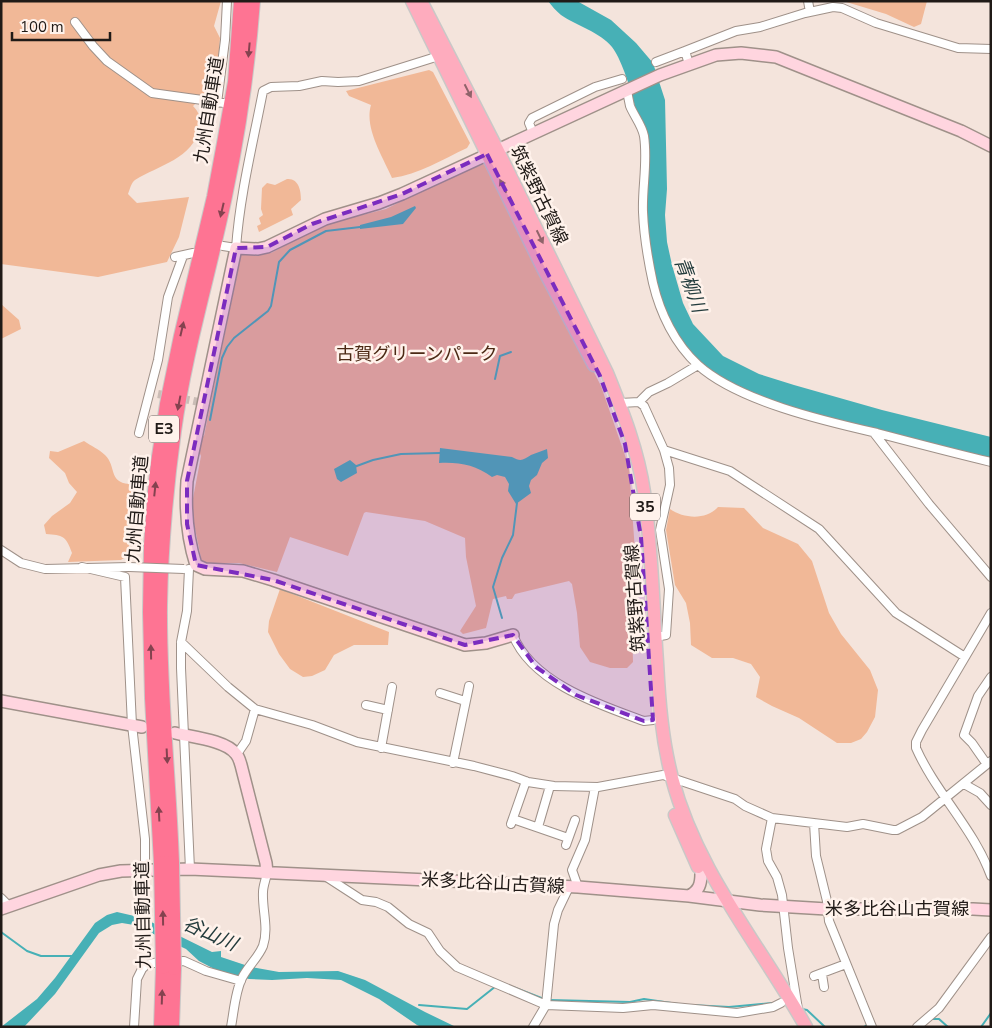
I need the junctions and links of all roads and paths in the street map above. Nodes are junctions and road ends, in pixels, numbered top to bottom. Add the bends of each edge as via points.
1 (227, 1) edge
2 (241, 1) edge
3 (253, 1) edge
4 (412, 1) edge
5 (421, 1) edge
6 (808, 1) edge
7 (810, 12) junction
8 (75, 22) dead end
9 (991, 49) edge
10 (685, 51) junction
11 (439, 56) junction
12 (656, 62) dead end
13 (689, 64) junction
14 (622, 78) dead end
15 (629, 90) junction
16 (533, 134) junction
17 (991, 146) edge
18 (492, 152) junction
19 (223, 246) dead end
20 (236, 248) junction
21 (193, 253) dead end
22 (698, 365) junction
23 (149, 392) junction
24 (158, 394) tunnel mouth
25 (639, 402) junction
26 (620, 403) junction
27 (139, 433) dead end
28 (874, 433) junction
29 (664, 450) junction
30 (991, 462) edge
31 (1, 550) edge
32 (82, 567) junction
33 (189, 568) junction
34 (991, 577) edge
35 (990, 617) edge
36 (513, 635) joint
37 (655, 637) junction
38 (181, 642) junction
39 (965, 657) junction
40 (991, 677) edge
41 (468, 686) dead end
42 (392, 687) dead end
43 (440, 693) dead end
44 (1, 701) edge
45 (465, 701) junction
46 (366, 705) dead end
47 (255, 709) junction
48 (388, 710) junction
49 (653, 720) junction
50 (137, 726) junction
51 (179, 734) junction
52 (381, 748) junction
53 (236, 754) junction
54 (988, 762) edge
55 (453, 763) junction
56 (667, 776) junction
57 (526, 781) junction
58 (964, 784) junction
59 (550, 786) junction
60 (595, 787) junction
61 (946, 797) junction
62 (991, 805) edge
63 (772, 818) junction
64 (575, 820) dead end
65 (814, 823) junction
66 (538, 828) junction
67 (167, 863) junction
68 (145, 869) junction
69 (190, 869) junction
70 (267, 873) junction
71 (701, 874) junction
72 (325, 876) junction
73 (991, 876) edge
74 (574, 887) junction
75 (690, 896) junction
76 (722, 900) junction
77 (4, 904) edge
78 (760, 905) junction
79 (782, 907) junction
80 (827, 909) junction
81 (991, 910) edge
82 (742, 925) junction
83 (991, 937) edge
84 (846, 964) junction
85 (169, 967) junction
86 (241, 980) junction
87 (824, 987) dead end
88 (782, 1003) junction
89 (546, 1005) junction
90 (801, 1023) edge
91 (134, 1027) edge
92 (161, 1027) edge
93 (172, 1027) edge
94 (231, 1027) edge
95 (533, 1027) edge
96 (872, 1027) edge
97 (917, 1027) edge

1 - 8 street via 220,103 152,93 107,61
67 -> 2 highway, 九州自動車道 / E3 via 152,707 150,622 154,500 167,404 214,197 235,82
3 -> 67 highway, 九州自動車道 / E3 via 237,139 188,355 167,482 160,606
4 - 11 main road, 筑紫野古賀線 / 35
5 -> 18 main road, 筑紫野古賀線 / 35
6 - 7 street
7 - 9 street via 842,8 941,44
7 - 10 street via 736,31
10 - 12 street
10 - 13 street
11 - 18 main road, 筑紫野古賀線 / 35
11 - 20 street via 359,81 322,81 266,88 257,105
13 - 15 street
13 - 17 street via 716,55 741,53 776,57
14 - 16 street via 595,87 532,118 529,123
15 - 16 street
15 - 22 street via 630,107 644,133 643,212 654,286 659,305 678,342
16 - 18 street
18 - 20 street via 402,194 318,221 267,248
18 -> 26 main road, 筑紫野古賀線 / 35
49 -> 18 main road, 筑紫野古賀線 / 35 via 636,497 625,444 600,376 544,268
19 - 20 street
20 - 33 street via 187,481
21 - 23 street via 179,256
22 - 25 street via 649,392
22 - 28 street via 747,394
23 - 24 street
23 - 27 street
25 - 26 street
25 - 29 street via 647,410
26 - 37 main road, 筑紫野古賀線 / 35 via 634,444 644,493
28 - 30 street
28 - 34 street
29 - 37 street via 670,484 660,530 669,589 666,635
29 - 39 street via 730,470 819,529 896,613
31 - 32 street via 22,563 44,569
32 - 33 street, bridge
32 - 50 street via 125,577
33 - 36 street via 243,571 466,645
33 - 38 street via 187,611
35 - 39 street
36 - 49 street via 517,647 536,667 576,695 644,722
37 - 56 main road, 筑紫野古賀線 / 35
38 - 47 street
38 - 51 street
39 - 61 street via 916,742 917,752
40 - 54 street via 978,696 964,736
41 - 45 street
42 - 48 street
43 - 45 street
44 - 50 street
45 - 55 street
46 - 48 street
47 - 52 street
47 - 53 street via 246,741
48 - 52 street
49 - 56 main road, 筑紫野古賀線 / 35
50 - 68 street
51 - 53 street via 217,743
51 - 69 street
52 - 55 street
53 - 70 street via 242,765
54 - 58 street
55 - 57 street
56 - 60 street
56 - 63 street via 735,799
56 - 71 main road, 筑紫野古賀線 / 35 via 676,818
56 - 76 main road, 筑紫野古賀線 / 35
57 - 59 street
57 - 66 street via 512,822
58 - 61 street
58 - 62 street via 980,793
59 - 60 street
59 - 66 street
60 - 74 street via 585,840 572,870
61 - 65 street via 897,830 863,824 847,827
61 - 73 street
63 - 65 street
63 - 79 street via 766,849 782,895
64 - 66 street via 567,842
65 - 80 street via 816,856
67 - 85 highway, 九州自動車道 / E3, bridge
68 - 69 street, 米多比谷山古賀線
68 - 77 street, 米多比谷山古賀線 via 99,875
69 - 70 street, 米多比谷山古賀線
70 - 72 street, 米多比谷山古賀線
70 - 86 street via 263,892 265,936 255,960
71 - 75 street via 699,888
71 - 76 main road, 筑紫野古賀線 / 35
72 - 74 street, 米多比谷山古賀線
72 - 89 street via 362,900 388,907 409,924 428,933 440,951 457,967
74 - 75 street, 米多比谷山古賀線
74 - 89 street via 558,910 554,924
75 - 76 street, 米多比谷山古賀線
76 - 78 street, 米多比谷山古賀線
76 - 82 main road, 筑紫野古賀線 / 35
76 - 88 main road, 筑紫野古賀線 / 35
78 - 79 street, 米多比谷山古賀線
78 - 82 street via 743,915
79 - 80 street, 米多比谷山古賀線
79 - 90 street
80 - 81 street, 米多比谷山古賀線
80 - 84 street
82 - 90 main road, 筑紫野古賀線 / 35
83 - 97 street via 939,1008
84 - 87 street via 818,975
84 - 96 street
92 -> 85 highway, 九州自動車道 / E3
85 - 93 highway, 九州自動車道 / E3
86 - 91 street via 184,962 146,965 137,979
86 - 94 street
88 - 89 street via 737,1013 653,1005 623,1008
88 - 90 main road, 筑紫野古賀線 / 35
89 - 95 street

